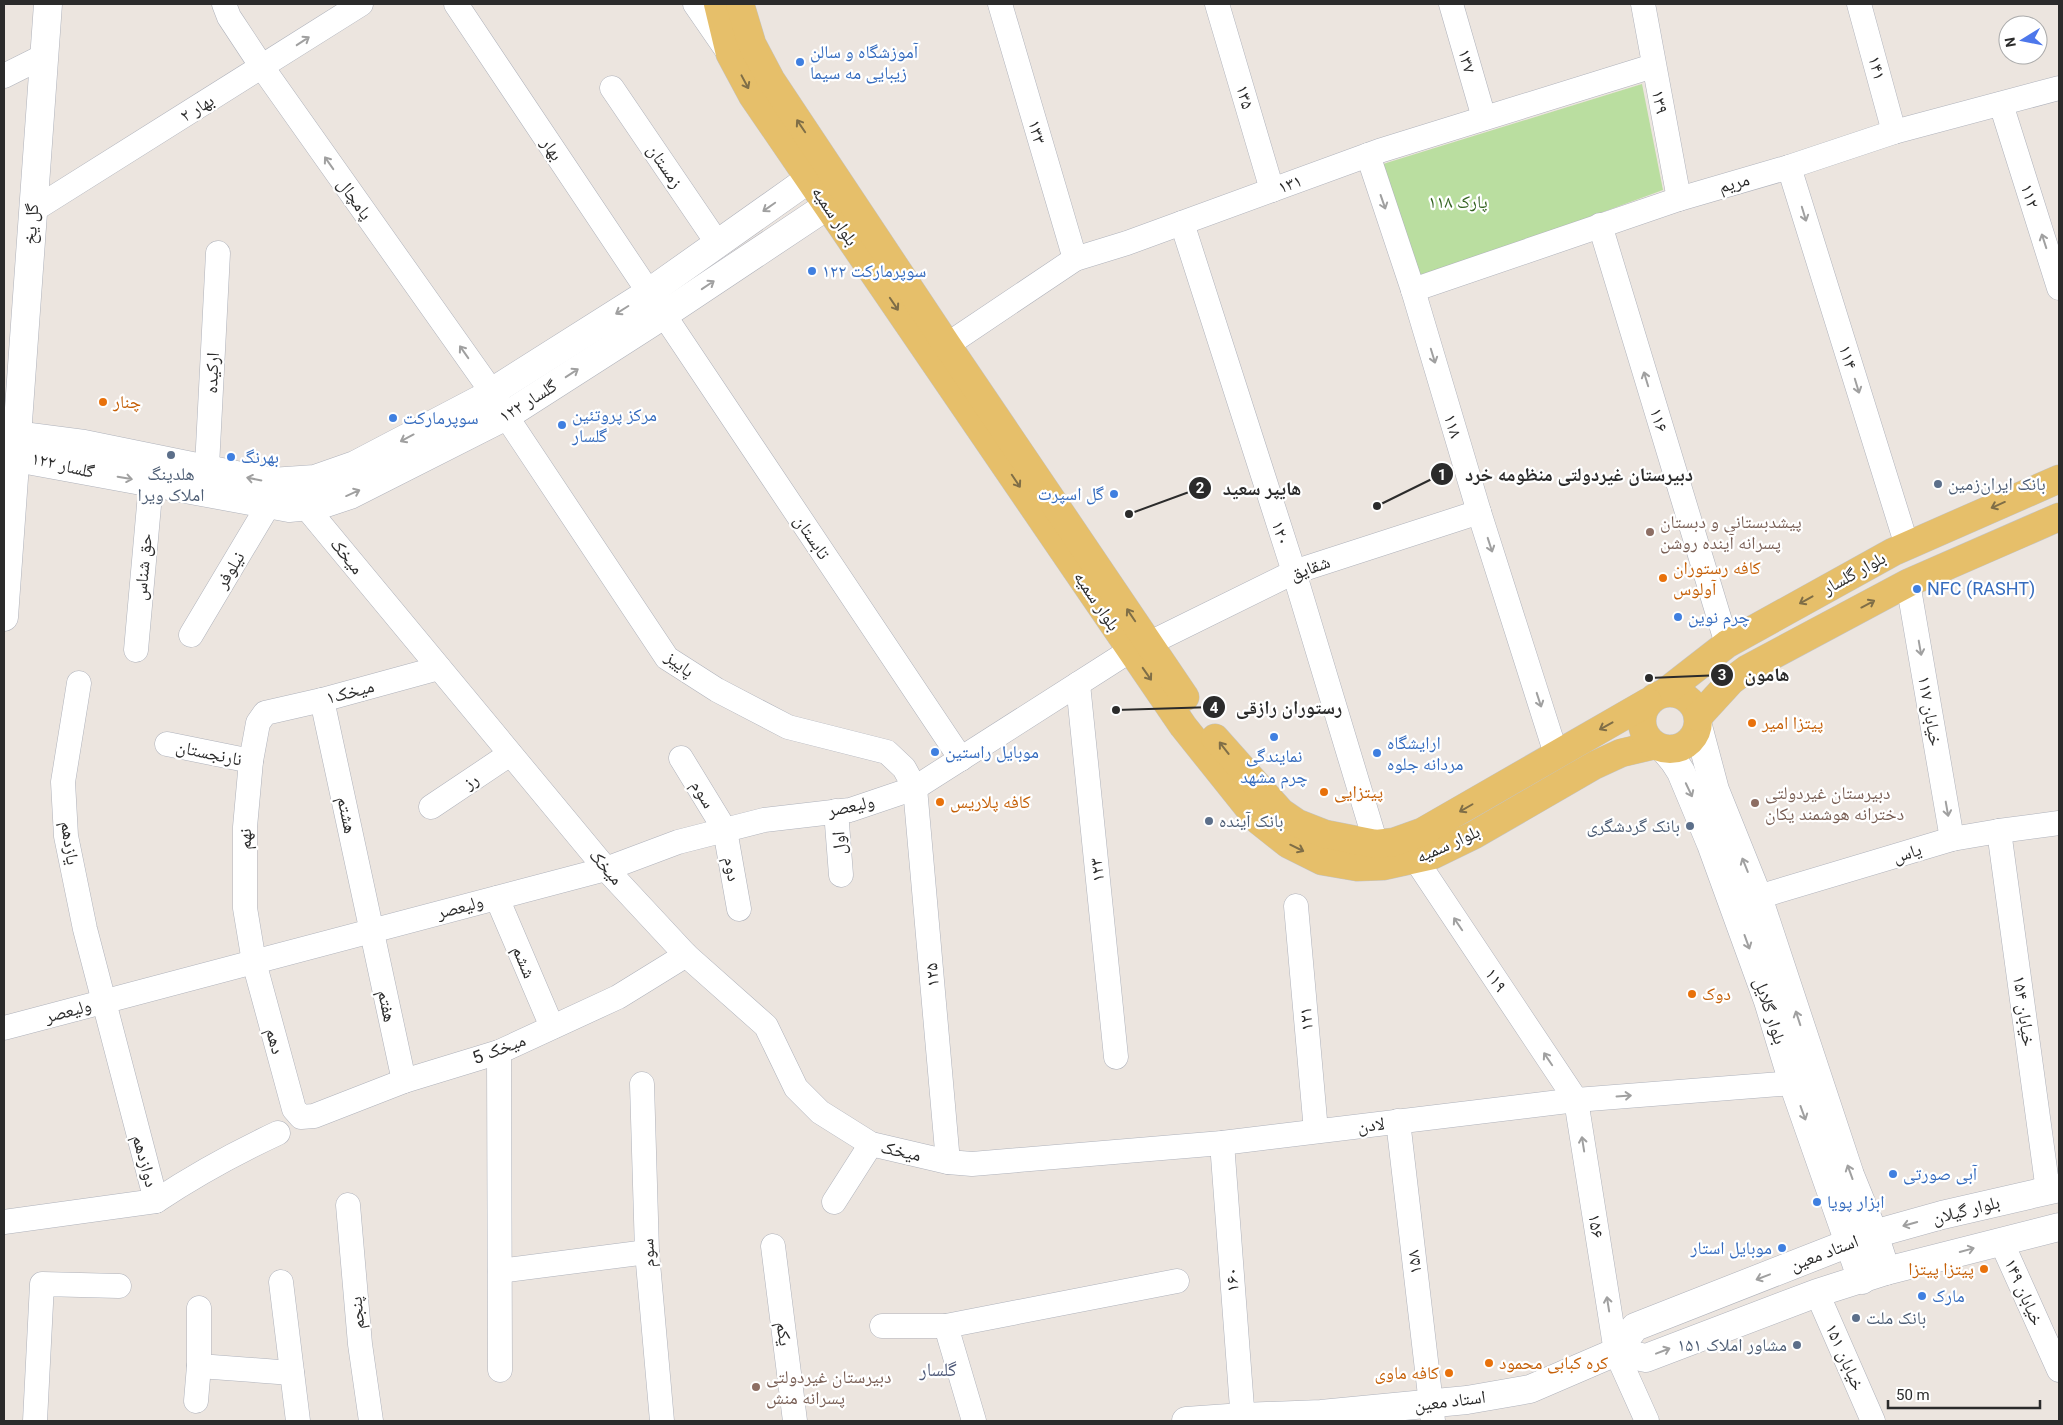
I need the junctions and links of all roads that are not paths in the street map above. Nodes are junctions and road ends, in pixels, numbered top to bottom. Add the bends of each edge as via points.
1 (48, 4) edge
2 (224, 4) edge
3 (361, 4) edge
4 (456, 4) edge
5 (695, 4) edge
6 (718, 4) edge
7 (740, 4) edge
8 (1000, 4) edge
9 (1217, 4) edge
10 (1451, 4) edge
11 (1643, 4) edge
12 (1859, 4) edge
13 (730, 54) junction
14 (44, 56) junction
15 (1654, 66) junction
16 (262, 67) junction
17 (4, 76) edge
18 (612, 88) dead end
19 (2059, 88) edge
20 (2001, 104) junction
21 (1484, 118) junction
22 (1894, 132) junction
23 (1368, 155) junction
24 (1789, 168) junction
25 (819, 173) junction
26 (1272, 190) junction
27 (1679, 199) junction
28 (837, 200) junction
29 (32, 211) junction
30 (1182, 223) junction
31 (1600, 225) junction
32 (718, 244) junction
33 (218, 253) dead end
34 (1075, 259) junction
35 (2059, 288) edge
36 (1413, 290) junction
37 (655, 304) junction
38 (947, 345) junction
39 (492, 392) junction
40 (506, 416) junction
41 (9, 443) edge
42 (1005, 448) junction
43 (2059, 479) edge
44 (207, 482) junction
45 (151, 483) junction
46 (269, 504) junction
47 (306, 507) junction
48 (1479, 512) junction
49 (2059, 517) edge
50 (1907, 546) junction
51 (1294, 572) junction
52 (1908, 583) junction
53 (4, 618) edge
54 (191, 635) dead end
55 (1727, 644) junction
56 (1140, 647) junction
57 (136, 650) dead end
58 (439, 668) junction
59 (79, 683) dead end
60 (1078, 684) junction
61 (1656, 698) junction
62 (322, 700) junction
63 (262, 717) joint
64 (1698, 722) junction
65 (166, 744) dead end
66 (1659, 747) junction
67 (510, 754) junction
68 (1556, 754) junction
69 (681, 758) dead end
70 (960, 759) junction
71 (251, 761) junction
72 (915, 788) junction
73 (431, 807) dead end
74 (836, 811) junction
75 (2059, 823) edge
76 (724, 830) junction
77 (1999, 831) junction
78 (1952, 839) junction
79 (1376, 844) junction
80 (1416, 860) junction
81 (606, 869) junction
82 (841, 875) dead end
83 (1758, 897) junction
84 (497, 898) junction
85 (1296, 906) dead end
86 (740, 909) dead end
87 (371, 931) junction
88 (686, 955) junction
89 (254, 962) junction
90 (103, 1002) junction
91 (552, 1027) junction
92 (4, 1028) edge
93 (499, 1052) junction
94 (1116, 1057) dead end
95 (404, 1081) junction
96 (1792, 1083) junction
97 (642, 1084) dead end
98 (1576, 1100) junction
99 (301, 1117) joint
100 (1398, 1121) junction
101 (1316, 1131) junction
102 (278, 1133) dead end
103 (1222, 1143) junction
104 (871, 1144) junction
105 (948, 1162) junction
106 (2054, 1189) edge
107 (156, 1201) junction
108 (834, 1202) dead end
109 (348, 1205) dead end
110 (4, 1222) edge
111 (2059, 1227) edge
112 (1862, 1238) junction
113 (2000, 1241) junction
114 (773, 1246) dead end
115 (647, 1252) junction
116 (500, 1271) junction
117 (1874, 1275) junction
118 (1177, 1281) dead end
119 (281, 1282) dead end
120 (119, 1286) dead end
121 (1817, 1292) junction
122 (199, 1308) dead end
123 (882, 1326) dead end
124 (946, 1326) junction
125 (1616, 1352) junction
126 (199, 1366) junction
127 (500, 1370) dead end
128 (2059, 1370) edge
129 (292, 1373) junction
130 (196, 1400) dead end
131 (1432, 1412) edge
132 (1322, 1418) edge
133 (1243, 1419) edge
134 (34, 1421) edge
135 (298, 1421) edge
136 (371, 1421) edge
137 (662, 1421) edge
138 (795, 1421) edge
139 (974, 1421) edge
140 (1186, 1421) edge
141 (1647, 1421) edge
142 (1874, 1421) edge

1 - 14 main road, گل یخ
2 - 16 street, پامچال via 228,17
16 -> 3 street, بهار ۲
4 - 37 street, بهار
5 - 13 street
6 - 13 main road, بلوار سمیه
25 -> 7 main road, بلوار سمیه via 752,44
8 - 34 street, ۱۳۳
9 - 26 street, ۱۳۵
10 - 21 street, ۱۳۷
11 - 15 street, ۱۳۹
12 - 22 street, ۱۴۱
13 -> 25 main road, بلوار سمیه via 752,95
14 - 17 street
14 - 29 main road, گل یخ
15 - 21 street, ۱۳۱
15 - 27 street, ۱۳۹
16 - 29 street, بهار ۲
39 -> 16 street, پامچال
18 - 32 street, زمستان
19 - 20 street, مریم
20 - 22 street, مریم
35 -> 20 street, ۱۱۲
21 - 23 street, ۱۳۱
22 - 24 street, مریم
23 - 26 street, ۱۳۱
23 -> 36 street, ۱۱۸
24 - 27 street, مریم
24 -> 50 street, ۱۱۴
25 - 28 main road, بلوار سمیه
25 -> 32 main road, گلسار ۱۲۲
26 - 30 street, ۱۳۱
27 - 31 street, مریم
37 -> 28 main road, گلسار ۱۲۲
28 - 38 main road, بلوار سمیه
28 -> 42 main road, بلوار سمیه
29 - 41 main road, گل یخ
30 - 34 street, ۱۳۱
30 - 51 street, ۱۲۰
31 - 36 street, مریم
55 -> 31 street, ۱۱۶
32 - 37 main road, گلسار ۱۲۲
33 - 44 street, ارکیده
34 - 38 street, ۱۳۱
36 -> 48 street, ۱۱۸
37 -> 39 main road, گلسار ۱۲۲
40 -> 37 main road, گلسار ۱۲۲
37 - 70 street, تابستان
38 - 42 main road, بلوار سمیه
39 - 40 street, پامچال
39 -> 44 main road, گلسار ۱۲۲ via 354,465 314,479
47 -> 40 main road, گلسار ۱۲۲ via 350,494
40 - 72 street, پاییز via 667,658 717,690 788,727 887,752 904,768
41 - 44 main road, گلسار ۱۲۲ via 30,438 84,444
41 -> 45 main road, گلسار ۱۲۲ via 27,460
41 - 53 main road, گل یخ
42 - 56 main road, بلوار سمیه
43 -> 50 main road, بلوار گلسار
44 - 45 main road, گلسار ۱۲۲
44 - 46 main road, گلسار ۱۲۲
45 - 57 street, حق شناس
46 - 47 main road, گلسار ۱۲۲
46 - 54 street, نیلوفر
47 - 58 street, میخک
48 - 51 street, شقایق
48 -> 68 street, ۱۱۸
49 - 52 main road, بلوار گلسار
50 -> 55 main road, بلوار گلسار
51 - 56 street, شقایق
51 - 79 street, ۱۲۰
64 -> 52 main road, بلوار گلسار via 1731,681 1747,668
52 -> 78 street, خیابان ۱۱۷
55 - 61 main road, بلوار گلسار
56 - 60 street
79 -> 56 main road, بلوار سمیه via 1325,834 1297,823 1281,812
56 -> 80 main road, بلوار سمیه via 1183,726 1259,821 1288,844 1322,860 1357,867
58 - 62 street, میخک۱
58 - 67 street, میخک
59 - 90 street, یازدهم via 63,782 66,836
60 - 70 street
60 - 94 street, ۱۲۳
61 - 64 main road via 1682,695 1690,700
61 - 66 main road via 1643,711 1642,720 1648,739
61 -> 68 main road, بلوار سمیه
62 - 63 street, میخک۱ via 266,713
62 - 87 street, هشتم
63 - 71 street, نهم
64 - 66 main road via 1695,735 1689,742 1673,749
83 -> 64 main road, بلوار گلایل via 1714,790
65 - 71 street, نارنجستان
66 - 80 main road, بلوار سمیه via 1621,753 1474,834
66 -> 96 main road, بلوار گلایل via 1674,761 1694,800 1768,1001
67 - 73 street, رز
67 - 81 street, میخک
68 -> 79 main road, بلوار سمیه via 1422,832 1394,842
69 - 76 street, سوم
70 - 72 street
71 - 89 street, نهم via 244,827 245,908
72 - 74 street, ولیعصر via 850,810
72 - 105 street, ۱۲۵
74 - 76 street, ولیعصر via 764,820
74 - 82 street, اول
75 - 77 street, یاس
76 - 81 street, ولیعصر via 678,842
76 - 86 street, دوم
77 - 78 street, یاس
77 - 106 street, خیابان ۱۵۴
78 - 83 street, یاس
98 -> 80 street, ۱۱۹
81 - 84 street, ولیعصر
81 - 88 street, میخک
112 -> 83 main road, بلوار گلایل via 1850,1175
84 - 87 street, ولیعصر
84 - 91 street, ششم
85 - 101 street, ۱۲۱
87 - 89 street, ولیعصر
87 - 95 street, هفتم
88 - 91 street, میخک 5 via 618,997
88 - 104 street, میخک via 766,1026 796,1088 820,1112
89 - 90 street, ولیعصر
89 - 99 street, دهم via 294,1109
90 - 92 street, ولیعصر
90 - 107 street, دوازدهم
91 - 93 street, میخک 5
93 - 95 street, میخک 5
93 - 116 street
95 - 99 street, میخک 5 via 314,1116
98 -> 96 street, لادن
96 -> 112 main road, بلوار گلایل
97 - 115 street, سوم
98 - 100 street, لادن
125 -> 98 street, ۱۵۶
100 - 101 street, لادن
100 - 131 street, ۱۵۸
101 - 103 street, لادن
102 - 107 street via 232,1154
103 - 105 street, لادن via 972,1164
103 - 133 street, ۱۶۰
104 - 105 street, میخک
104 - 108 street
106 -> 112 main road, بلوار گیلان
107 - 110 street, دوازدهم
109 - 136 street, پنجم via 360,1344
111 - 113 main road
112 - 117 main road, بلوار گلایل
112 -> 125 main road, استاد معین via 1635,1327
117 -> 113 main road
113 - 128 street, خیابان ۱۴۹
114 - 138 street, یکم
115 - 116 street
115 - 137 street, سوم
116 - 127 street
117 - 121 main road, استاد معین
118 - 124 street
119 - 129 street
120 - 134 street via 42,1284
125 -> 121 main road, استاد معین via 1646,1358
121 - 142 street, خیابان ۱۵۱
122 - 126 street
123 - 124 street
124 - 139 street
125 - 131 main road, استاد معین via 1530,1389 1467,1400
125 - 141 street, ۱۵۶
126 - 129 street
126 - 130 street
129 - 135 street
131 - 132 main road, استاد معین
132 - 133 main road, استاد معین
133 - 140 main road, استاد معین

